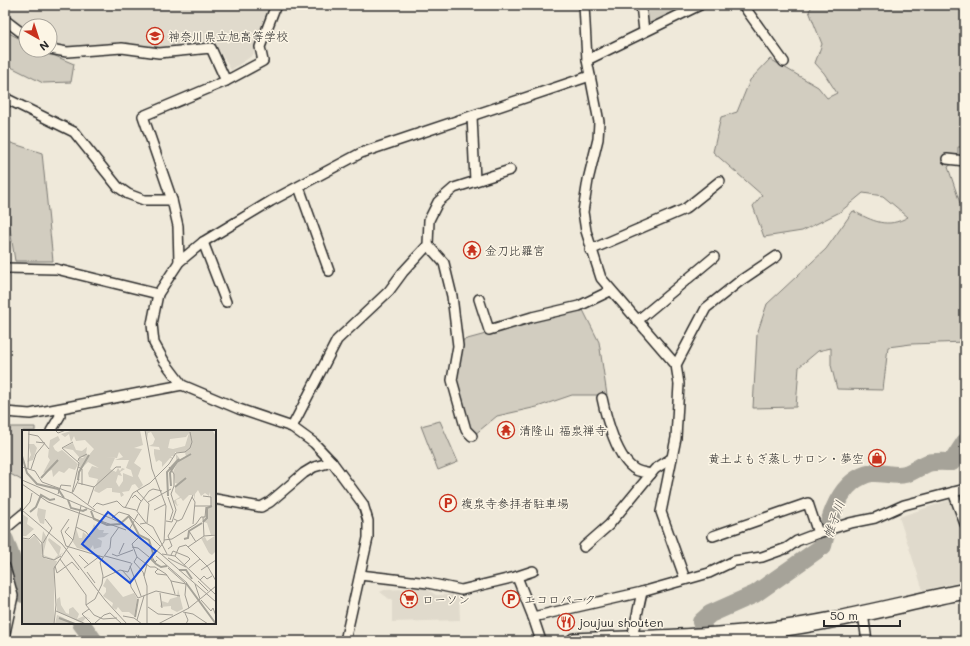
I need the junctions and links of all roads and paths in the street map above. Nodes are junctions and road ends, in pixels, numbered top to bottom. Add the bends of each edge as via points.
1 (276, 5) edge
2 (584, 5) edge
3 (641, 5) edge
4 (700, 5) edge
5 (743, 5) edge
6 (5, 20) edge
7 (18, 30) edge
8 (644, 31) junction
9 (58, 50) edge
10 (587, 60) junction
11 (784, 62) dead end
12 (590, 76) junction
13 (226, 81) junction
14 (5, 98) edge
15 (472, 116) junction
16 (947, 159) dead end
17 (965, 161) edge
18 (510, 170) dead end
19 (475, 181) junction
20 (720, 181) dead end
21 (299, 187) junction
22 (172, 200) junction
23 (203, 242) junction
24 (428, 245) junction
25 (590, 250) junction
26 (777, 256) dead end
27 (714, 257) dead end
28 (179, 262) junction
29 (5, 268) edge
30 (329, 271) dead end
31 (610, 291) junction
32 (158, 294) junction
33 (479, 299) dead end
34 (226, 302) dead end
35 (637, 321) junction
36 (676, 364) junction
37 (182, 384) junction
38 (602, 398) dead end
39 (59, 408) junction
40 (5, 412) edge
41 (292, 427) junction
42 (52, 430) edge
43 (472, 436) dead end
44 (672, 458) junction
45 (332, 462) junction
46 (651, 474) junction
47 (965, 489) edge
48 (953, 492) junction
49 (216, 499) edge
50 (22, 515) edge
51 (965, 524) edge
52 (6, 529) edge
53 (818, 532) junction
54 (713, 536) dead end
55 (584, 547) dead end
56 (5, 567) edge
57 (533, 571) dead end
58 (360, 575) junction
59 (516, 576) junction
60 (685, 579) junction
61 (642, 592) junction
62 (965, 592) edge
63 (863, 614) junction
64 (533, 617) junction
65 (5, 634) edge
66 (632, 638) junction
67 (345, 641) edge
68 (541, 641) edge
69 (574, 641) edge
70 (867, 641) edge

1 - 13 street via 260,47 262,61
2 - 10 street
3 - 8 street
4 - 8 street
5 - 11 street
6 - 7 street
8 - 10 street
9 - 13 street via 122,48 159,53 211,48
10 - 12 street
12 - 15 street
12 - 25 street via 599,122 598,140 583,212
13 - 22 street via 142,116
14 - 22 street via 74,132 113,182 128,194 144,200
15 - 19 street
15 - 21 street via 361,153
16 - 17 street
18 - 19 street
19 - 24 street via 454,188 438,202 429,220
20 - 25 street via 685,209
21 - 23 street
21 - 30 street
22 - 28 street via 178,226
23 - 28 street
23 - 34 street
24 - 41 street via 389,291 337,340
24 - 43 street via 444,263 452,296 458,346 452,380 466,430
25 - 31 street via 601,278
26 - 36 street via 706,308
27 - 35 street
28 - 32 street
29 - 32 street via 56,269
31 - 33 street via 578,306 532,316 490,330
31 - 35 street
32 - 37 street via 152,324 154,343
35 - 36 street
36 - 44 street via 679,404
37 - 39 street
37 - 41 street via 238,409
38 - 46 street via 616,443 628,463 636,470
39 - 40 street via 30,414
39 - 42 street via 60,416
41 - 45 street via 314,443
44 - 46 street
44 - 60 street via 661,512
45 - 49 street via 304,473 261,507
45 - 58 street via 363,504 368,521 368,538
46 - 55 street via 609,525
47 - 48 street
48 - 51 street
48 - 53 street via 904,505 875,518
50 - 52 street
53 - 54 street via 808,503
53 - 60 street via 762,557 734,562 709,573
56 - 65 street via 13,596
57 - 59 street
58 - 59 street via 428,583 461,590
58 - 67 street
59 - 64 street
60 - 61 street
61 - 64 street
61 - 66 street
62 - 63 highway
63 - 66 highway via 772,630
63 - 70 street
64 - 68 street
66 - 69 highway

